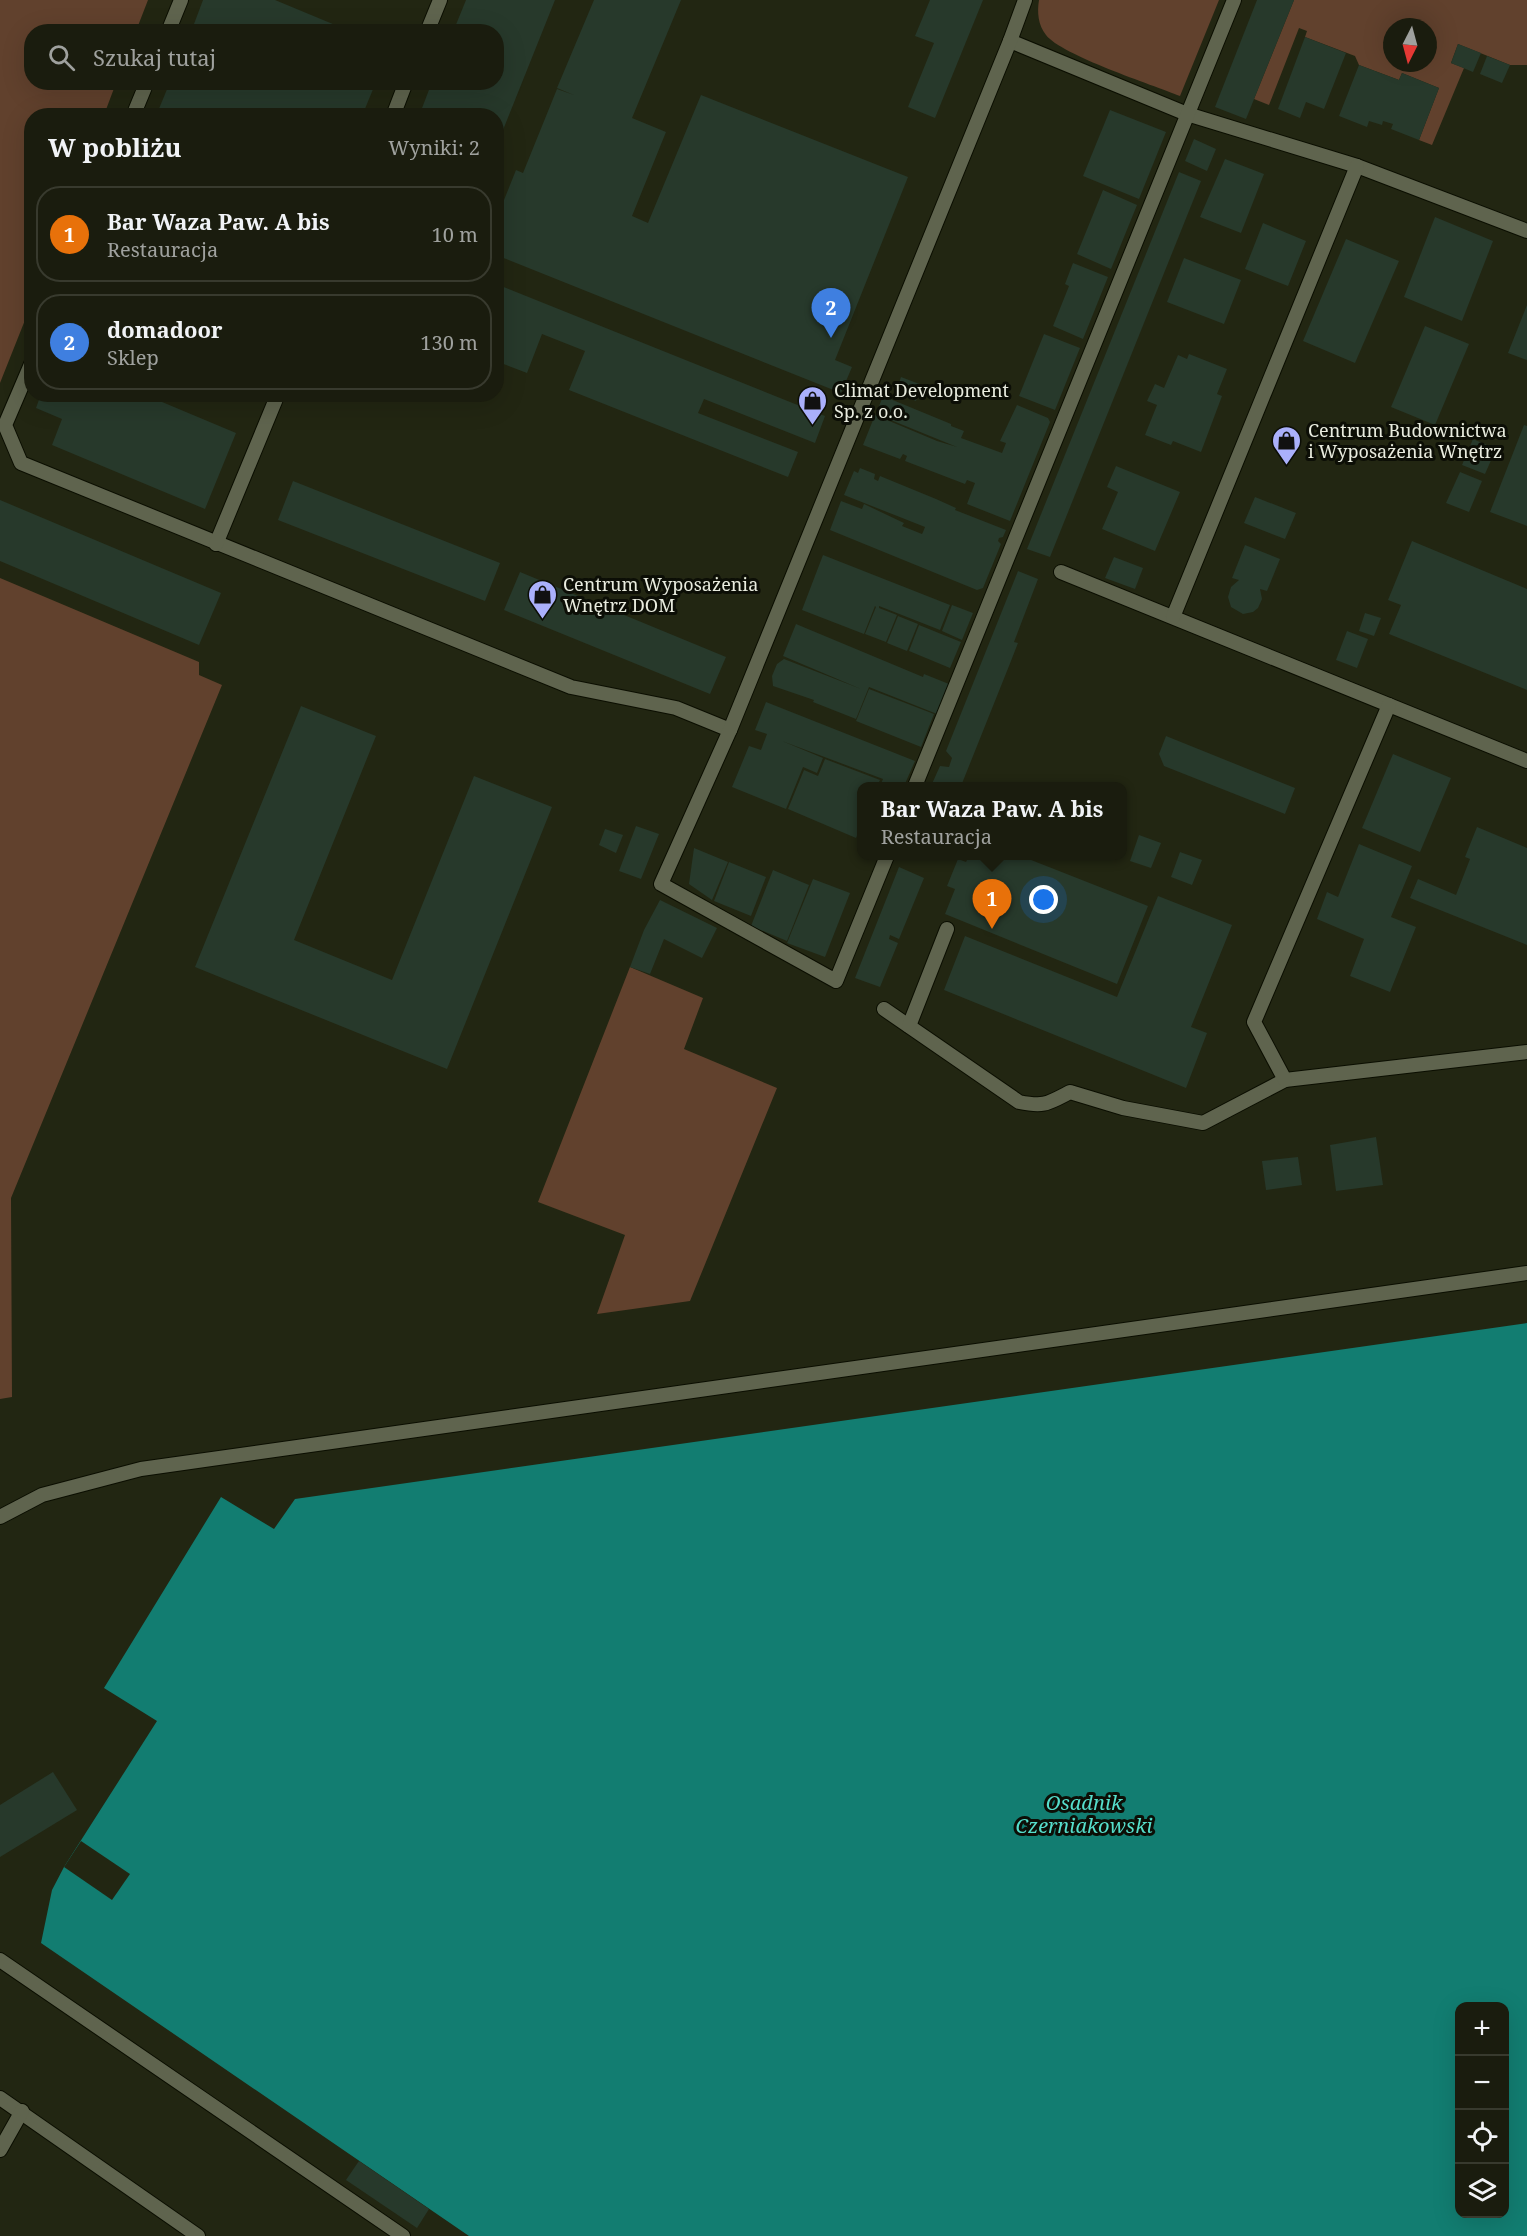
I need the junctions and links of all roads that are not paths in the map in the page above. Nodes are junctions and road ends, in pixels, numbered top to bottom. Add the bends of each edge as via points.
1 (181, 0) edge
2 (440, 0) edge
3 (1024, 0) edge
4 (1234, 0) edge
5 (171, 24) edge
6 (430, 24) edge
7 (1010, 41) junction
8 (144, 90) edge
9 (403, 90) edge
10 (136, 108) edge
11 (396, 108) edge
12 (1187, 114) junction
13 (1357, 166) junction
14 (1527, 231) edge
15 (24, 381) edge
16 (275, 402) edge
17 (216, 544) junction
18 (1061, 572) dead end
19 (1173, 617) junction
20 (1389, 705) junction
21 (730, 730) junction
22 (1527, 760) edge
23 (917, 782) edge
24 (885, 860) edge
25 (947, 929) dead end
26 (884, 1009) dead end
27 (909, 1026) junction
28 (1527, 1052) edge
29 (1285, 1080) junction
30 (1527, 1273) edge
31 (0, 1517) edge
32 (0, 1960) edge
33 (0, 2098) edge
34 (22, 2111) junction
35 (0, 2150) edge
36 (198, 2236) edge
37 (403, 2236) edge

1 - 5 lane
2 - 6 lane
3 - 7 lane
4 - 12 lane
7 - 12 lane
7 - 21 lane
8 - 10 lane
9 - 11 lane
12 - 13 lane
12 - 23 lane
13 - 14 lane
13 - 19 lane
15 - 17 lane via 5,425 21,463
16 - 17 lane
17 - 21 lane via 571,687 676,708
18 - 19 lane
19 - 20 lane
20 - 22 lane
20 - 29 lane via 1254,1022
21 - 24 lane via 661,884 836,981
25 - 27 lane
26 - 27 lane
27 - 29 lane via 1019,1102 1037,1106 1070,1092 1124,1108 1203,1123
28 - 29 lane
30 - 31 lane via 141,1469 42,1495
32 - 37 lane
33 - 34 lane
34 - 35 lane
34 - 36 lane

